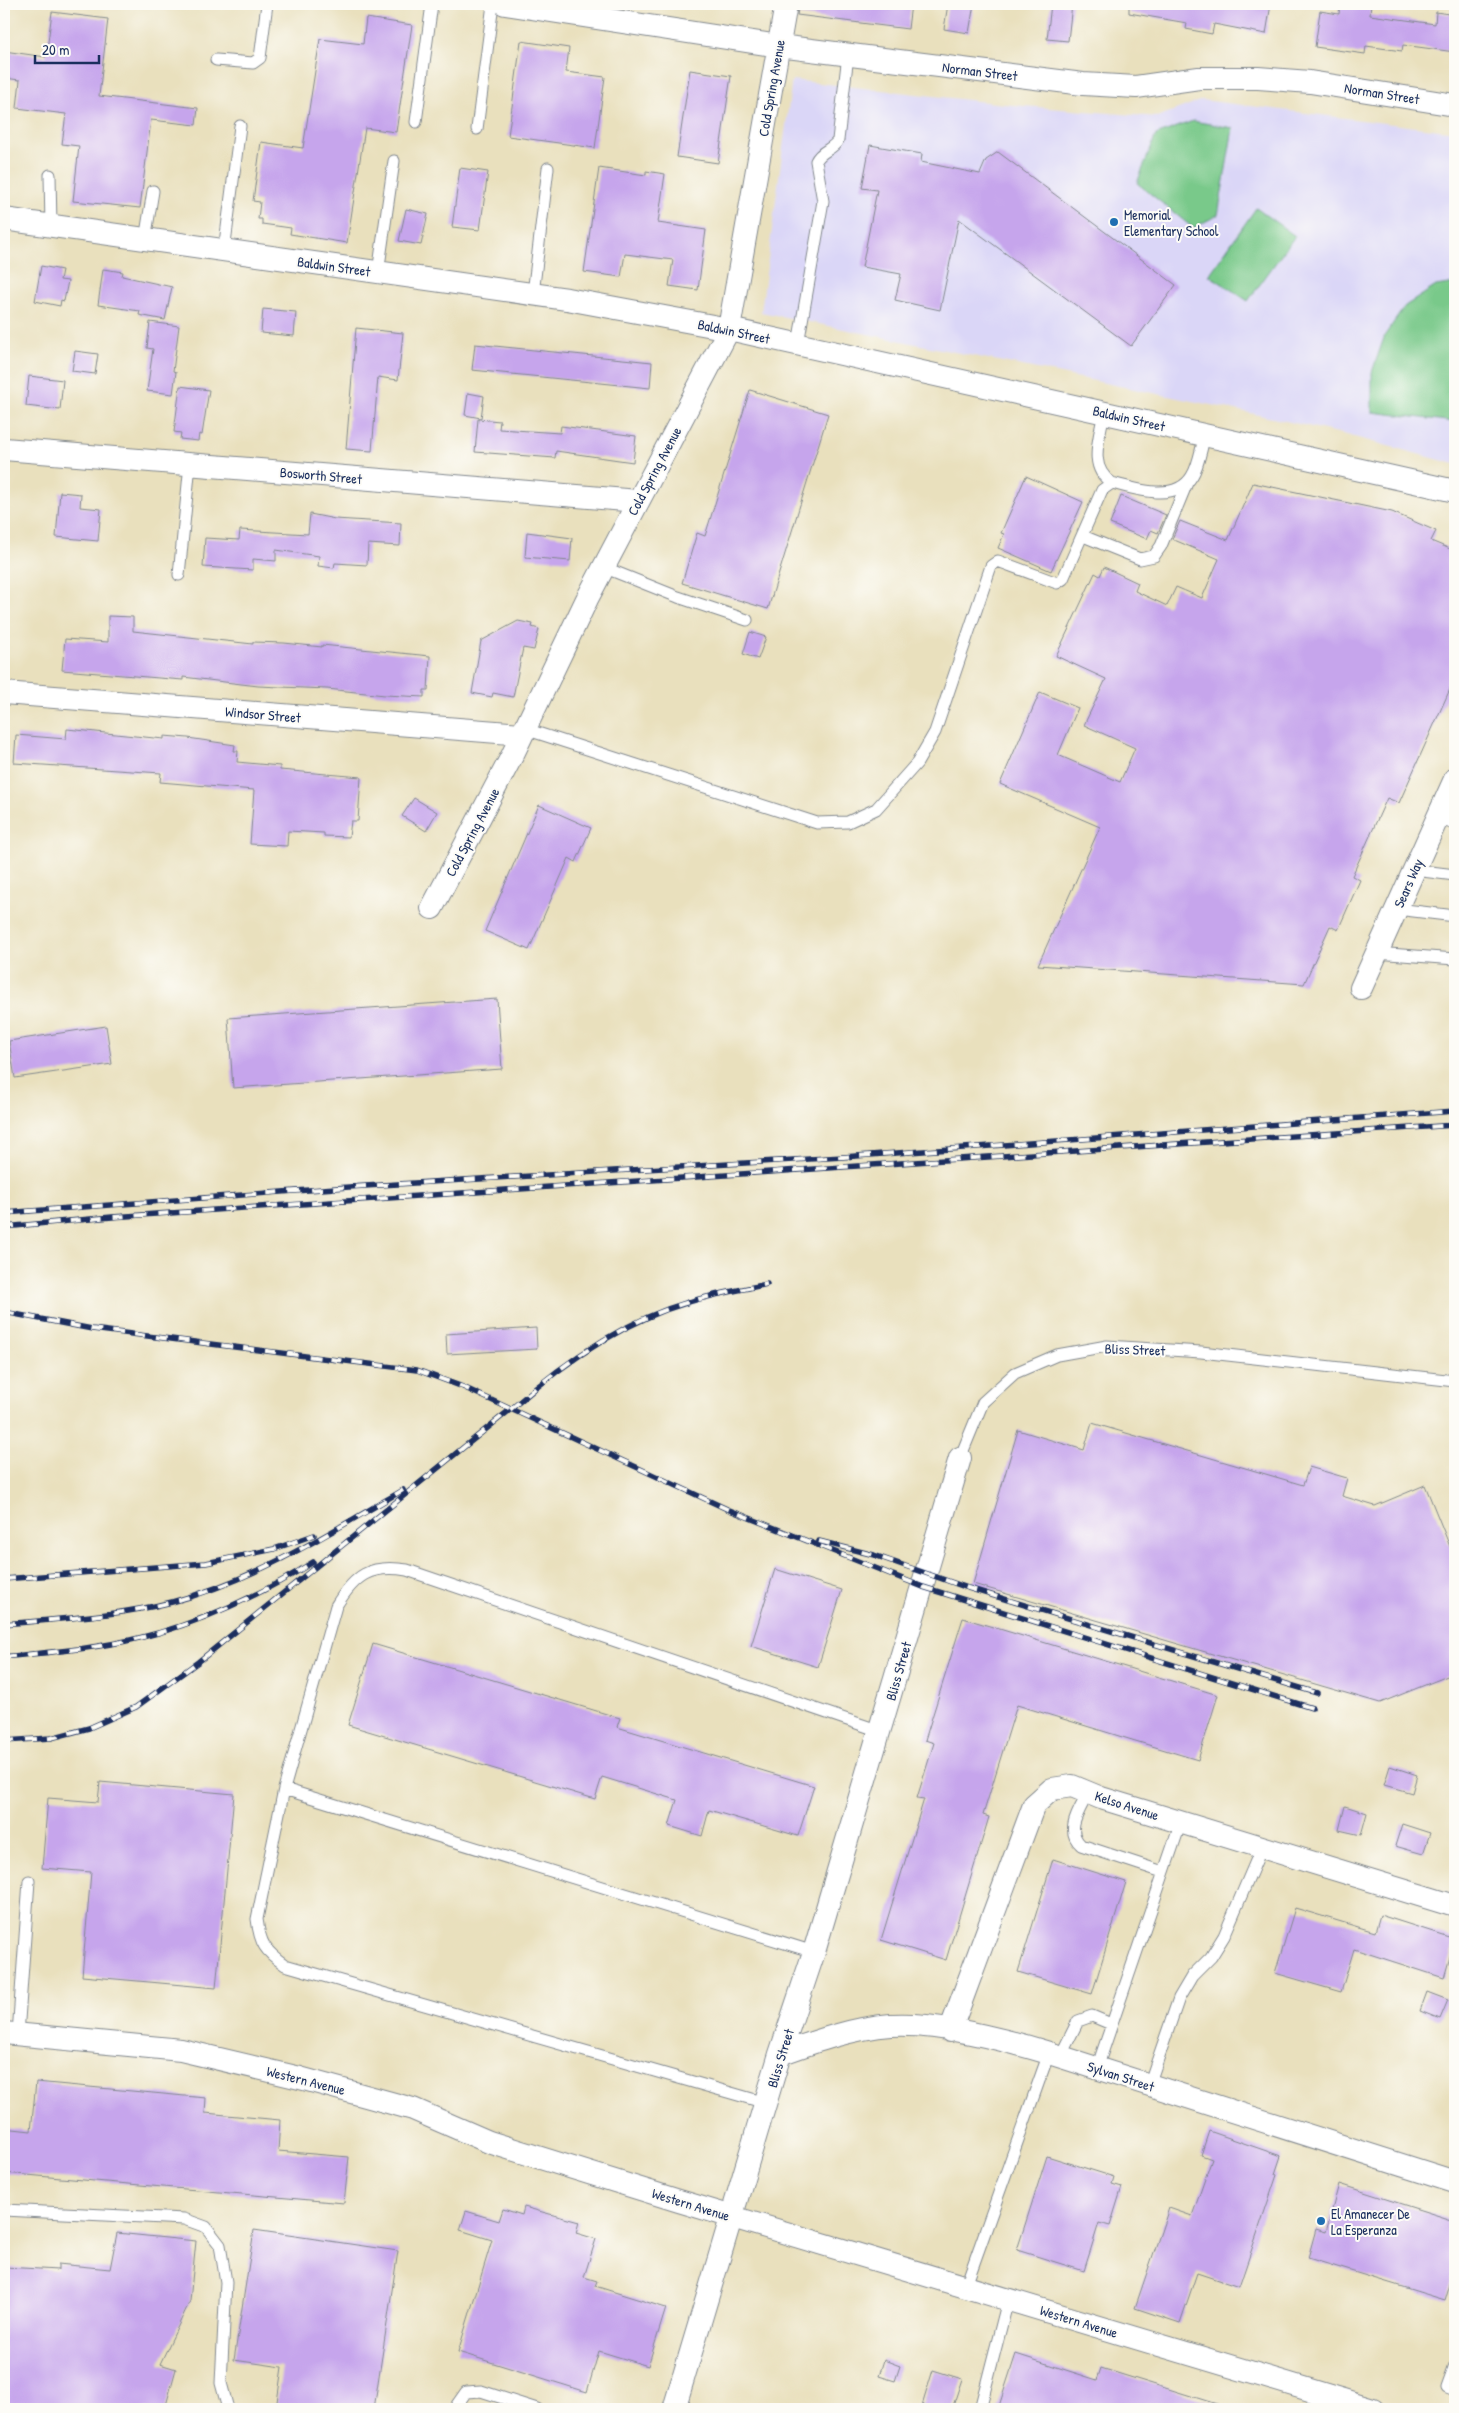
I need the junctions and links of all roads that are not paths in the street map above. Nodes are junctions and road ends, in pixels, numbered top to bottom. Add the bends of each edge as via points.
1 (268, 4) edge
2 (432, 4) edge
3 (493, 4) edge
4 (505, 4) edge
5 (786, 4) edge
6 (779, 46) junction
7 (848, 55) junction
8 (216, 60) dead end
9 (1455, 105) edge
10 (416, 122) dead end
11 (240, 126) dead end
12 (477, 130) dead end
13 (394, 160) dead end
14 (548, 168) dead end
15 (50, 175) dead end
16 (152, 191) dead end
17 (4, 219) edge
18 (51, 226) junction
19 (145, 240) junction
20 (224, 251) junction
21 (378, 273) junction
22 (533, 294) junction
23 (729, 329) junction
24 (798, 344) junction
25 (1104, 412) junction
26 (1205, 435) junction
27 (4, 449) edge
28 (190, 464) junction
29 (1112, 483) junction
30 (1187, 483) junction
31 (1455, 491) edge
32 (638, 501) junction
33 (1082, 536) junction
34 (603, 567) junction
35 (179, 575) dead end
36 (747, 620) dead end
37 (4, 693) edge
38 (524, 732) junction
39 (1455, 779) edge
40 (1446, 821) edge
41 (1414, 870) junction
42 (1455, 875) edge
43 (432, 908) dead end
44 (1397, 909) junction
45 (1455, 916) edge
46 (1376, 953) junction
47 (1455, 959) edge
48 (1360, 988) dead end
49 (1455, 1381) edge
50 (960, 1458) joint
51 (880, 1731) junction
52 (284, 1789) junction
53 (1088, 1793) junction
54 (1181, 1822) junction
55 (1262, 1847) junction
56 (1163, 1872) junction
57 (29, 1881) dead end
58 (1455, 1906) edge
59 (814, 1952) junction
60 (1111, 2024) junction
61 (950, 2031) junction
62 (11, 2033) edge
63 (780, 2054) junction
64 (1055, 2055) junction
65 (1097, 2068) junction
66 (1149, 2085) junction
67 (766, 2102) junction
68 (1455, 2182) edge
69 (4, 2210) edge
70 (733, 2217) junction
71 (965, 2288) junction
72 (1008, 2300) junction
73 (1455, 2366) edge
74 (1455, 2391) edge
75 (1322, 2402) edge
76 (228, 2409) edge
77 (454, 2409) edge
78 (537, 2409) edge
79 (674, 2409) edge
80 (980, 2409) edge
81 (1373, 2409) edge

1 - 8 lane via 260,58 253,63
2 - 10 lane
3 - 12 lane
4 - 6 street, Norman Street
5 - 6 street, Cold Spring Avenue
6 - 7 street, Norman Street
6 - 23 street, Cold Spring Avenue
7 - 9 street, Norman Street via 1119,87 1215,77 1301,81
7 - 24 lane via 838,140 835,146 818,155 816,161 823,201
11 - 20 lane
13 - 21 lane
14 - 22 lane
15 - 18 lane
16 - 19 lane
17 - 18 street, Baldwin Street
18 - 19 street, Baldwin Street
19 - 20 street, Baldwin Street
20 - 21 street, Baldwin Street
21 - 22 street, Baldwin Street
22 - 23 street, Baldwin Street
23 - 24 street, Baldwin Street
23 - 32 street, Cold Spring Avenue
24 - 25 street, Baldwin Street
25 - 26 street, Baldwin Street
25 - 29 lane via 1096,457 1101,474
26 - 30 lane via 1193,475
26 - 31 street, Baldwin Street
27 - 28 street, Bosworth Street
28 - 32 street, Bosworth Street
28 - 35 lane
29 - 30 lane via 1169,492
29 - 33 lane via 1102,490
30 - 33 lane via 1154,556 1140,559
32 - 34 street, Cold Spring Avenue
33 - 38 lane via 1063,579 1057,584 998,562 991,566 935,732 918,763 876,809 848,822 817,824
34 - 36 lane
34 - 38 street, Cold Spring Avenue
37 - 38 street, Windsor Street
38 - 43 street, Cold Spring Avenue
39 - 40 street, Sears Way
40 - 41 street, Sears Way
41 - 42 lane
41 - 44 street, Sears Way
44 - 45 lane
44 - 46 street, Sears Way
46 - 47 lane
46 - 48 street, Sears Way
49 - 50 lane, Bliss Street via 1201,1352 1108,1346 1057,1355 1015,1373 983,1402
50 - 51 street, Bliss Street
51 - 52 lane via 407,1570 385,1566 361,1575 336,1606
51 - 59 street, Bliss Street
52 - 59 lane
52 - 67 lane via 257,1919 259,1936 268,1952 285,1965
53 - 54 street, Kelso Avenue
53 - 56 lane via 1072,1830 1074,1839 1081,1845
53 - 61 street, Kelso Avenue via 1072,1786 1052,1788 1034,1805
54 - 55 street, Kelso Avenue
54 - 56 lane
55 - 58 street, Kelso Avenue
55 - 66 lane via 1224,1936 1179,1998
56 - 60 lane
57 - 62 lane
59 - 63 street, Bliss Street
60 - 64 lane via 1092,2016 1078,2021
60 - 65 lane
61 - 63 street, Sylvan Street via 910,2025 877,2027 834,2036
61 - 64 street, Sylvan Street via 997,2039
62 - 70 street, Western Avenue via 181,2050 300,2078 413,2109 489,2142
63 - 67 street, Bliss Street
64 - 65 street, Sylvan Street
64 - 71 lane
65 - 66 street, Sylvan Street
66 - 68 street, Sylvan Street
67 - 70 street, Bliss Street
69 - 76 lane via 184,2219 206,2227 220,2245 226,2282 221,2383
70 - 71 street, Western Avenue
70 - 79 street, Bliss Street
71 - 72 street, Western Avenue
72 - 75 street, Western Avenue
72 - 80 lane
73 - 74 lane via 1447,2388
75 - 81 street, Western Avenue
77 - 78 lane via 466,2392 481,2391

